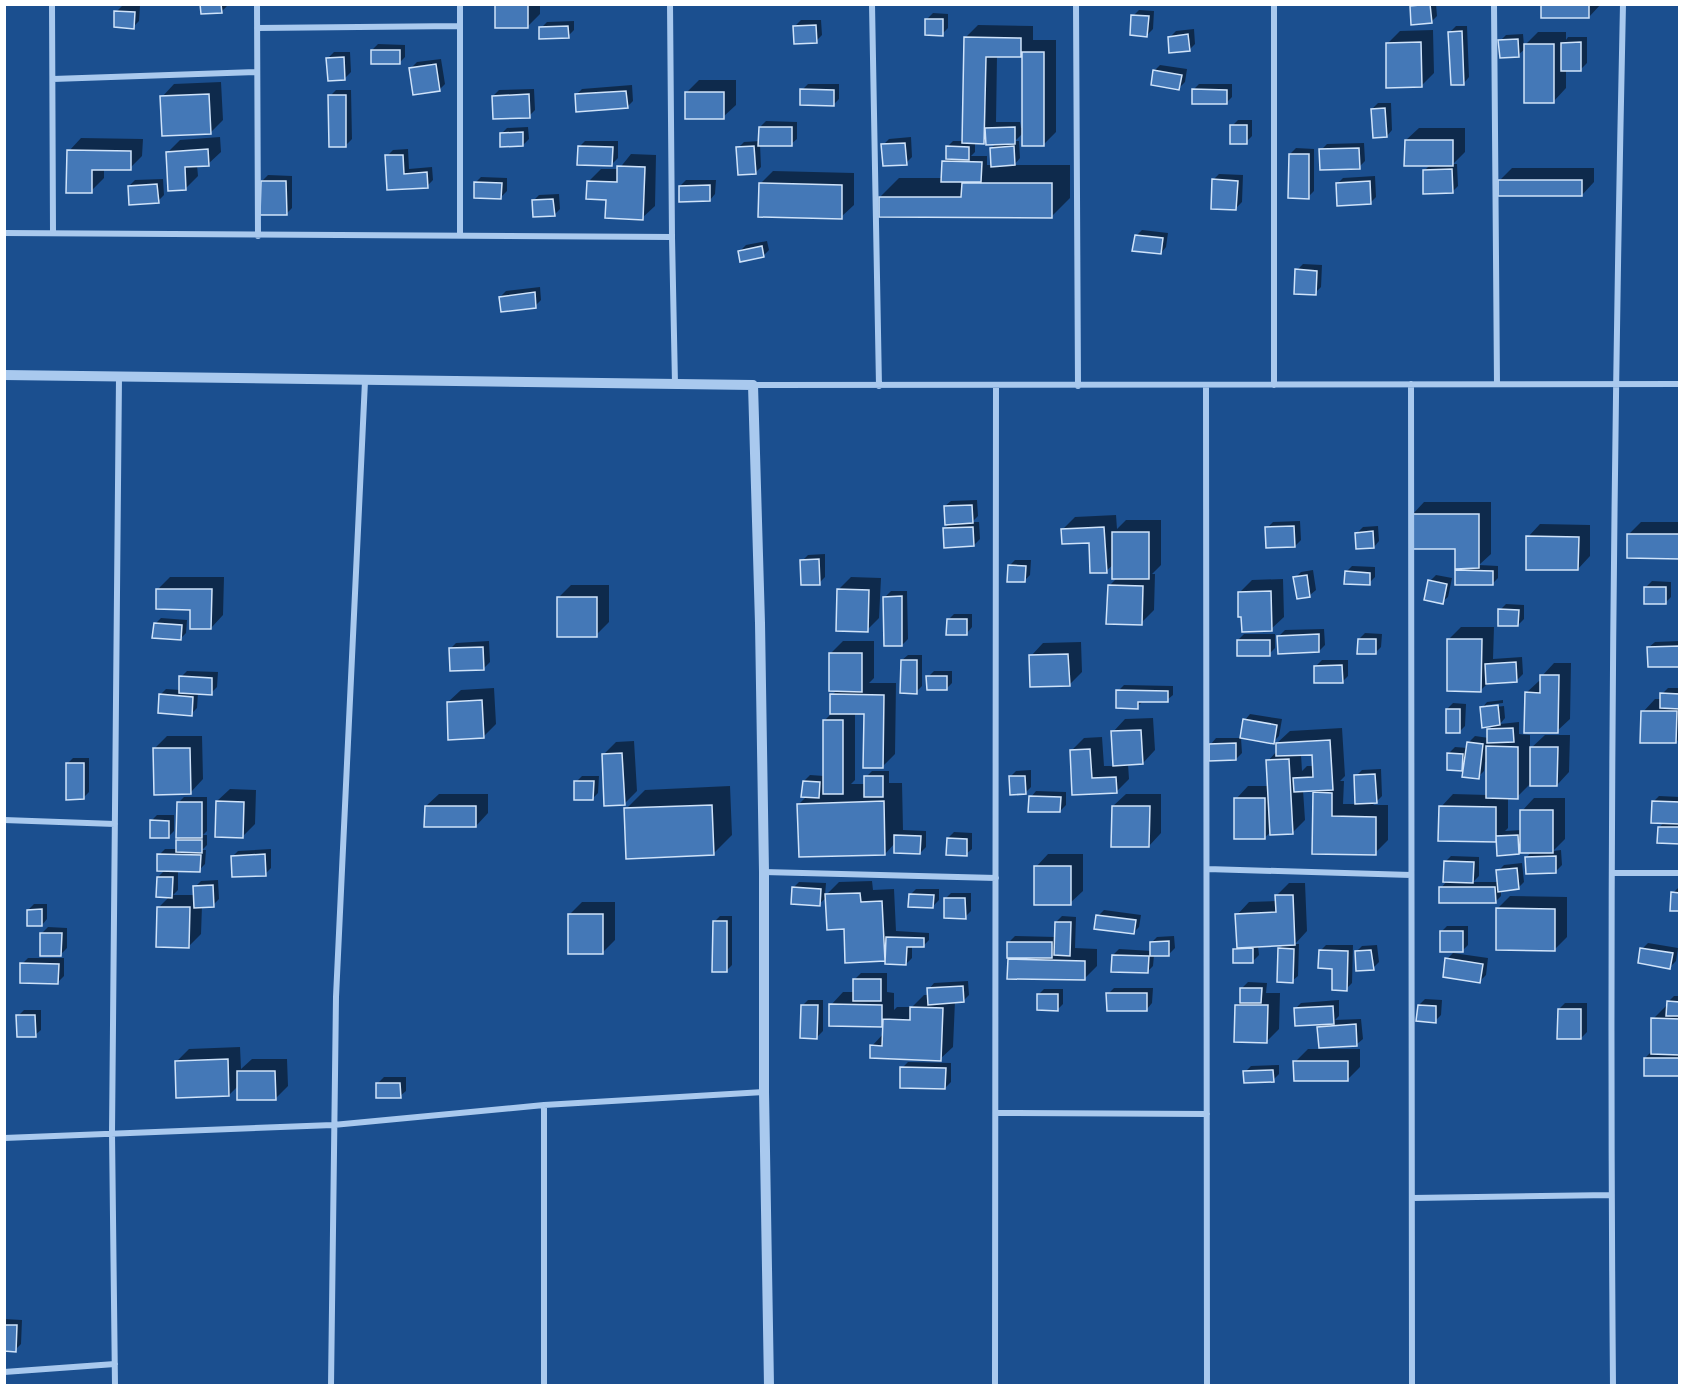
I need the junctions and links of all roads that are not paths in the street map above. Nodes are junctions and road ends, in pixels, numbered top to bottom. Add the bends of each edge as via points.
1 (52, 4) edge
2 (257, 4) edge
3 (460, 4) edge
4 (670, 4) edge
5 (872, 4) edge
6 (1076, 4) edge
7 (1274, 4) edge
8 (1494, 4) edge
9 (1623, 4) edge
10 (460, 26) junction
11 (257, 28) junction
12 (257, 72) junction
13 (52, 79) junction
14 (53, 233) junction
15 (4, 234) edge
16 (460, 235) junction
17 (258, 236) junction
18 (672, 237) junction
19 (4, 375) edge
20 (119, 377) junction
21 (365, 381) junction
22 (675, 384) junction
23 (1411, 384) junction
24 (1497, 384) junction
25 (1615, 384) junction
26 (1680, 384) edge
27 (1206, 385) junction
28 (1274, 385) junction
29 (753, 386) junction
30 (879, 386) junction
31 (996, 386) junction
32 (1078, 386) junction
33 (4, 820) edge
34 (115, 824) junction
35 (1207, 869) junction
36 (764, 872) junction
37 (1613, 873) junction
38 (1680, 873) edge
39 (1412, 875) junction
40 (996, 878) junction
41 (764, 1092) junction
42 (544, 1105) junction
43 (998, 1113) junction
44 (1207, 1114) junction
45 (333, 1125) junction
46 (112, 1133) junction
47 (4, 1138) edge
48 (1611, 1195) junction
49 (1412, 1198) junction
50 (115, 1364) junction
51 (4, 1372) edge
52 (115, 1386) edge
53 (331, 1386) edge
54 (544, 1386) edge
55 (769, 1386) edge
56 (995, 1386) edge
57 (1207, 1386) edge
58 (1412, 1386) edge
59 (1612, 1386) edge

1 - 13 street
2 - 11 street
3 - 10 street
4 - 18 street
5 - 30 street
6 - 32 street
7 - 28 street
8 - 24 street
9 - 25 street
10 - 11 street
10 - 16 street
11 - 12 street
12 - 13 street
12 - 17 street
13 - 14 street
14 - 15 street
14 - 17 street
16 - 17 street
16 - 18 street
18 - 22 street
19 - 20 street
20 - 21 street
20 - 34 street
21 - 22 street
21 - 45 street
22 - 29 street
23 - 24 street
23 - 28 street
23 - 39 street
24 - 25 street
25 - 26 street
25 - 37 street
27 - 28 street
27 - 32 street
27 - 35 street
29 - 30 street
29 - 36 street
30 - 31 street
31 - 32 street
31 - 40 street
33 - 34 street
34 - 46 street
35 - 39 street
35 - 44 street
36 - 40 street
36 - 41 street
37 - 38 street
37 - 48 street
39 - 49 street
40 - 43 street
41 - 42 street
41 - 55 street
42 - 45 street
42 - 54 street
43 - 44 street
43 - 56 street
44 - 57 street
45 - 46 street
45 - 53 street
46 - 47 street
46 - 50 street
48 - 49 street
48 - 59 street
49 - 58 street
50 - 51 street
50 - 52 street

